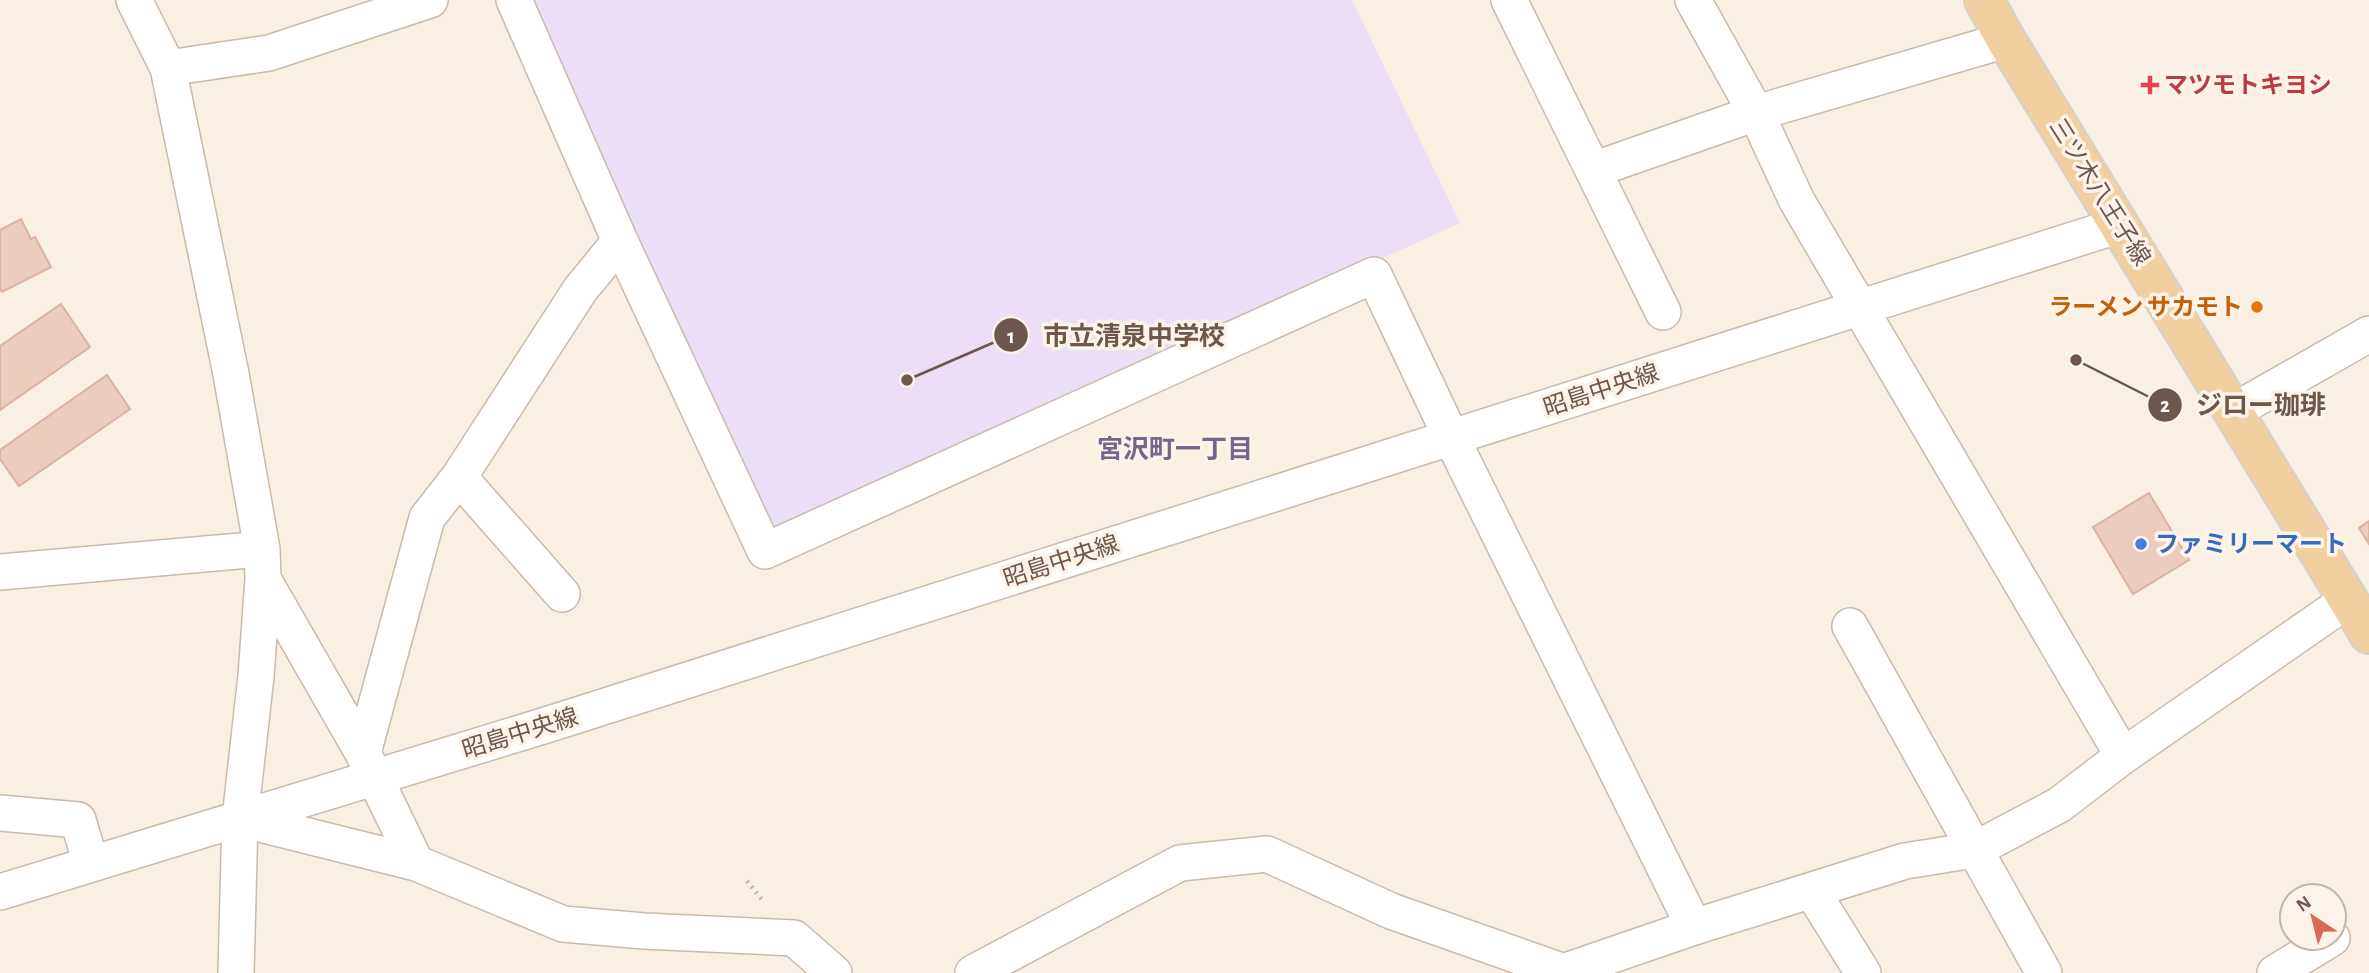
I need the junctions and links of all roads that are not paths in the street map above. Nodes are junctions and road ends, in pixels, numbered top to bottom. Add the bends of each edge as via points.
1 (134, 0) edge
2 (430, 0) edge
3 (514, 0) edge
4 (1509, 0) edge
5 (1693, 0) edge
6 (1984, 0) edge
7 (2006, 40) junction
8 (168, 68) junction
9 (1756, 113) junction
10 (1593, 170) junction
11 (2120, 225) junction
12 (620, 240) junction
13 (1859, 308) junction
14 (1663, 312) dead end
15 (2369, 334) edge
16 (2234, 411) junction
17 (1451, 437) junction
18 (459, 477) junction
19 (263, 564) junction
20 (0, 572) edge
21 (562, 594) dead end
22 (2348, 600) junction
23 (1850, 626) dead end
24 (2369, 634) edge
25 (2123, 756) junction
26 (369, 765) junction
27 (0, 813) edge
28 (240, 818) junction
29 (1974, 850) junction
30 (416, 863) junction
31 (92, 864) junction
32 (1812, 891) junction
33 (0, 892) edge
34 (1694, 927) junction
35 (2309, 952) edge
36 (1562, 972) edge
37 (236, 973) edge
38 (834, 973) edge
39 (973, 973) edge
40 (1863, 973) edge
41 (2044, 973) edge
42 (2275, 973) edge

1 - 8 street
2 - 8 street via 270,53
3 - 12 street
4 - 10 street
5 - 9 street
6 - 7 main road, 三ツ木八王子線
7 - 9 street
7 - 11 main road, 三ツ木八王子線
8 - 19 street via 231,374
9 - 10 street
9 - 13 street via 1797,201
10 - 14 street
11 - 13 street, 昭島中央線
11 - 16 main road, 三ツ木八王子線
12 - 17 street via 765,551 1374,275
12 - 18 street via 580,290
13 - 17 street, 昭島中央線
13 - 25 street
15 - 16 street
16 - 22 main road, 三ツ木八王子線
17 - 26 street, 昭島中央線
17 - 34 street
18 - 21 street
18 - 26 street via 428,518
19 - 20 street
19 - 26 street
19 - 28 street
22 - 24 main road, 三ツ木八王子線
22 - 25 street
23 - 29 street
25 - 29 street via 2059,805
26 - 28 street, 昭島中央線
26 - 30 street
27 - 31 street via 78,820
28 - 30 street
28 - 31 street, 昭島中央線
28 - 37 street
29 - 32 street via 1905,861
29 - 41 street
30 - 38 street via 563,924 793,938
31 - 33 street, 昭島中央線
32 - 34 street
32 - 40 street
34 - 36 street
35 - 42 street
36 - 39 street via 1391,911 1267,854 1181,863

